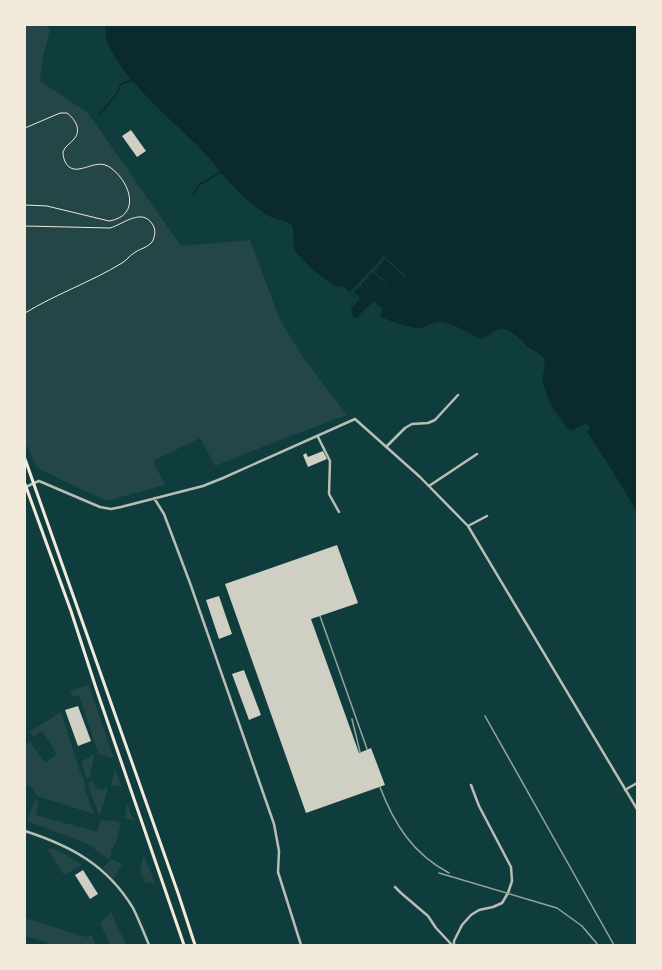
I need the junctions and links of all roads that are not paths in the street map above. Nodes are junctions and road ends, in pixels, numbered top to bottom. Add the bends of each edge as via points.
1 (458, 395) dead end
2 (318, 437) junction
3 (386, 447) junction
4 (478, 454) dead end
5 (25, 459) edge
6 (34, 483) junction
7 (429, 486) junction
8 (25, 487) edge
9 (154, 498) junction
10 (339, 512) dead end
11 (487, 516) dead end
12 (468, 526) junction
13 (637, 784) edge
14 (471, 785) dead end
15 (625, 790) junction
16 (637, 809) edge
17 (25, 831) edge
18 (395, 886) dead end
19 (149, 945) edge
20 (184, 945) edge
21 (195, 945) edge
22 (301, 945) edge
23 (453, 945) edge

1 - 3 street via 435,420 412,424
2 - 3 street via 355,419
2 - 9 street via 203,486
2 - 10 street via 330,461 329,494
3 - 7 street
4 - 7 street
5 - 6 main road
6 - 8 street
6 - 9 street via 39,481 100,507 111,509
6 - 21 main road
7 - 12 street
8 - 20 main road via 71,611
9 - 22 street via 164,514 190,583 274,824 279,851 278,872
11 - 12 street
12 - 15 street
13 - 15 street
14 - 23 street via 479,806 511,867 512,881 502,903 471,915 462,925
15 - 16 street
17 - 19 street via 64,845 100,869 114,882 133,909
18 - 23 street via 428,916 441,935

